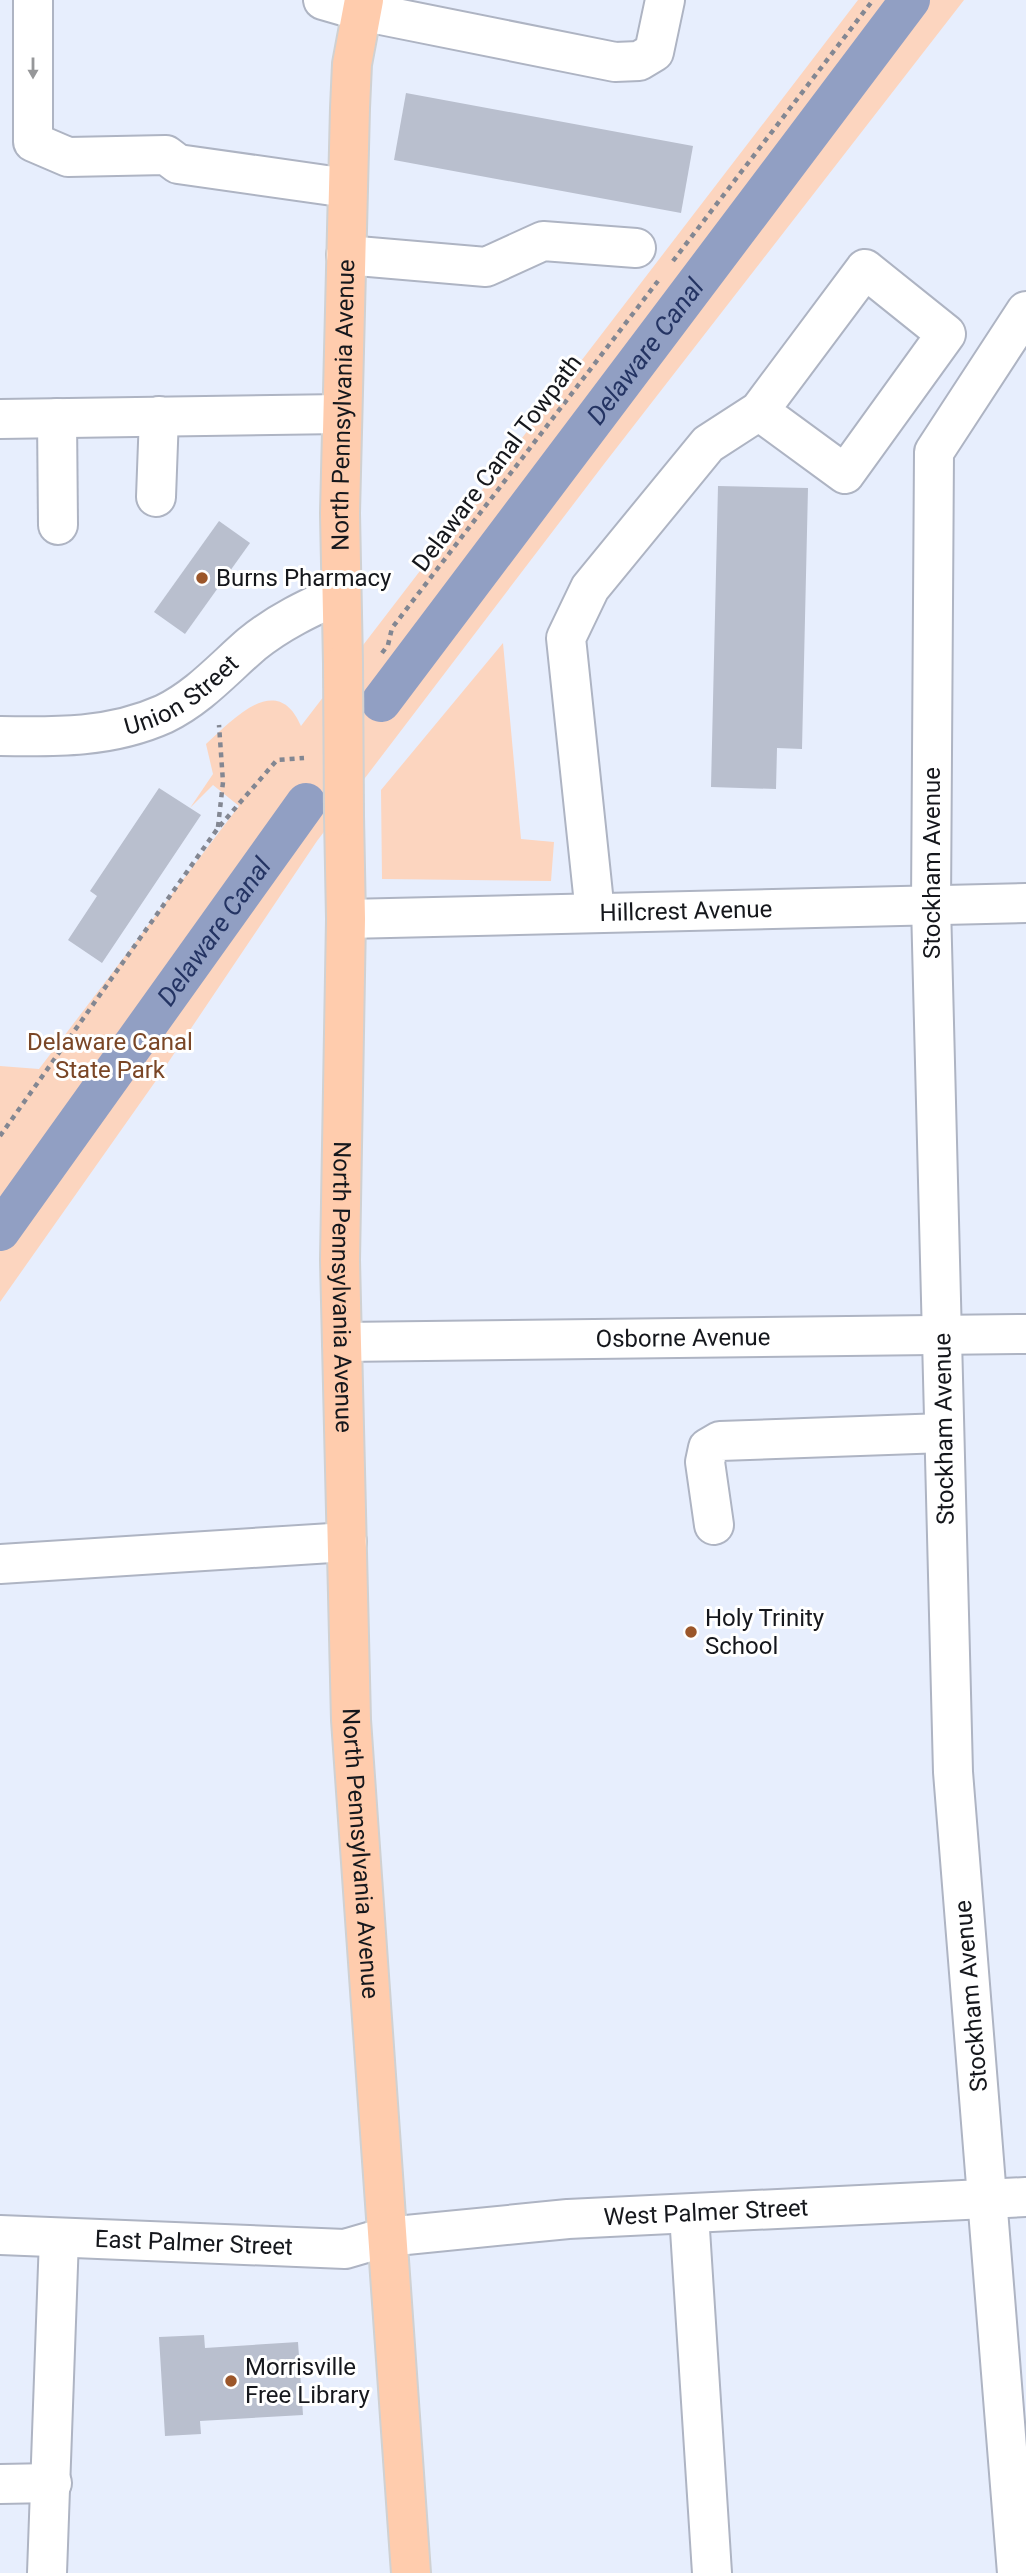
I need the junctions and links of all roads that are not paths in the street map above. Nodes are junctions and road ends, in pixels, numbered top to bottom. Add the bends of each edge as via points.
1 (33, 0) edge
2 (323, 0) edge
3 (665, 0) edge
4 (363, 6) edge
5 (347, 188) junction
6 (636, 248) dead end
7 (346, 255) junction
8 (1026, 311) edge
9 (759, 411) junction
10 (342, 414) junction
11 (159, 416) junction
12 (58, 418) junction
13 (0, 419) edge
14 (156, 497) dead end
15 (58, 525) dead end
16 (340, 594) junction
17 (0, 736) edge
18 (1026, 903) edge
19 (931, 905) junction
20 (595, 913) junction
21 (346, 919) junction
22 (1026, 1334) edge
23 (942, 1335) junction
24 (342, 1342) junction
25 (944, 1433) junction
26 (714, 1525) dead end
27 (346, 1542) junction
28 (0, 1563) edge
29 (1026, 2197) edge
30 (988, 2198) junction
31 (690, 2214) junction
32 (0, 2235) edge
33 (386, 2237) junction
34 (59, 2238) junction
35 (52, 2483) junction
36 (0, 2484) edge
37 (47, 2573) edge
38 (411, 2573) edge
39 (712, 2573) edge
40 (1017, 2573) edge

1 -> 5 street via 33,142 68,156 166,155 178,164
2 - 4 street
3 - 4 street via 654,52 639,61 615,62
4 - 5 main road, North Pennsylvania Avenue via 352,64
5 - 7 main road, North Pennsylvania Avenue
6 - 7 street via 543,241 486,267
7 - 10 main road, North Pennsylvania Avenue
8 - 19 street, Stockham Avenue via 934,452
9 - 9 street via 845,474 946,334 865,269
9 - 20 street via 708,444 590,588 566,639
10 - 11 street
10 - 16 main road, North Pennsylvania Avenue
11 - 12 street
11 - 14 street
12 - 13 street
12 - 15 street
16 - 17 street, Union Street via 293,615 205,688 164,714 121,730 74,737
16 - 21 main road, North Pennsylvania Avenue, bridge
18 - 19 street, Hillcrest Avenue
19 - 20 street, Hillcrest Avenue
19 - 23 street, Stockham Avenue
20 - 21 street, Hillcrest Avenue
21 - 24 main road, North Pennsylvania Avenue
22 - 23 street, Osborne Avenue
23 - 24 street, Osborne Avenue
23 - 25 street, Stockham Avenue
24 - 27 main road, North Pennsylvania Avenue
25 - 26 street via 720,1441 708,1448 705,1462
25 - 30 street, Stockham Avenue via 953,1772
27 - 28 street
27 - 33 main road, North Pennsylvania Avenue via 351,1720
29 - 30 street, West Palmer Street
30 - 31 street, West Palmer Street
30 - 40 street, Stockham Avenue
31 - 33 street, West Palmer Street via 568,2219
31 - 39 street
32 - 34 street, East Palmer Street
33 - 34 street, East Palmer Street via 345,2249
33 - 38 main road, North Pennsylvania Avenue
34 - 35 street
35 - 36 street
35 - 37 street

